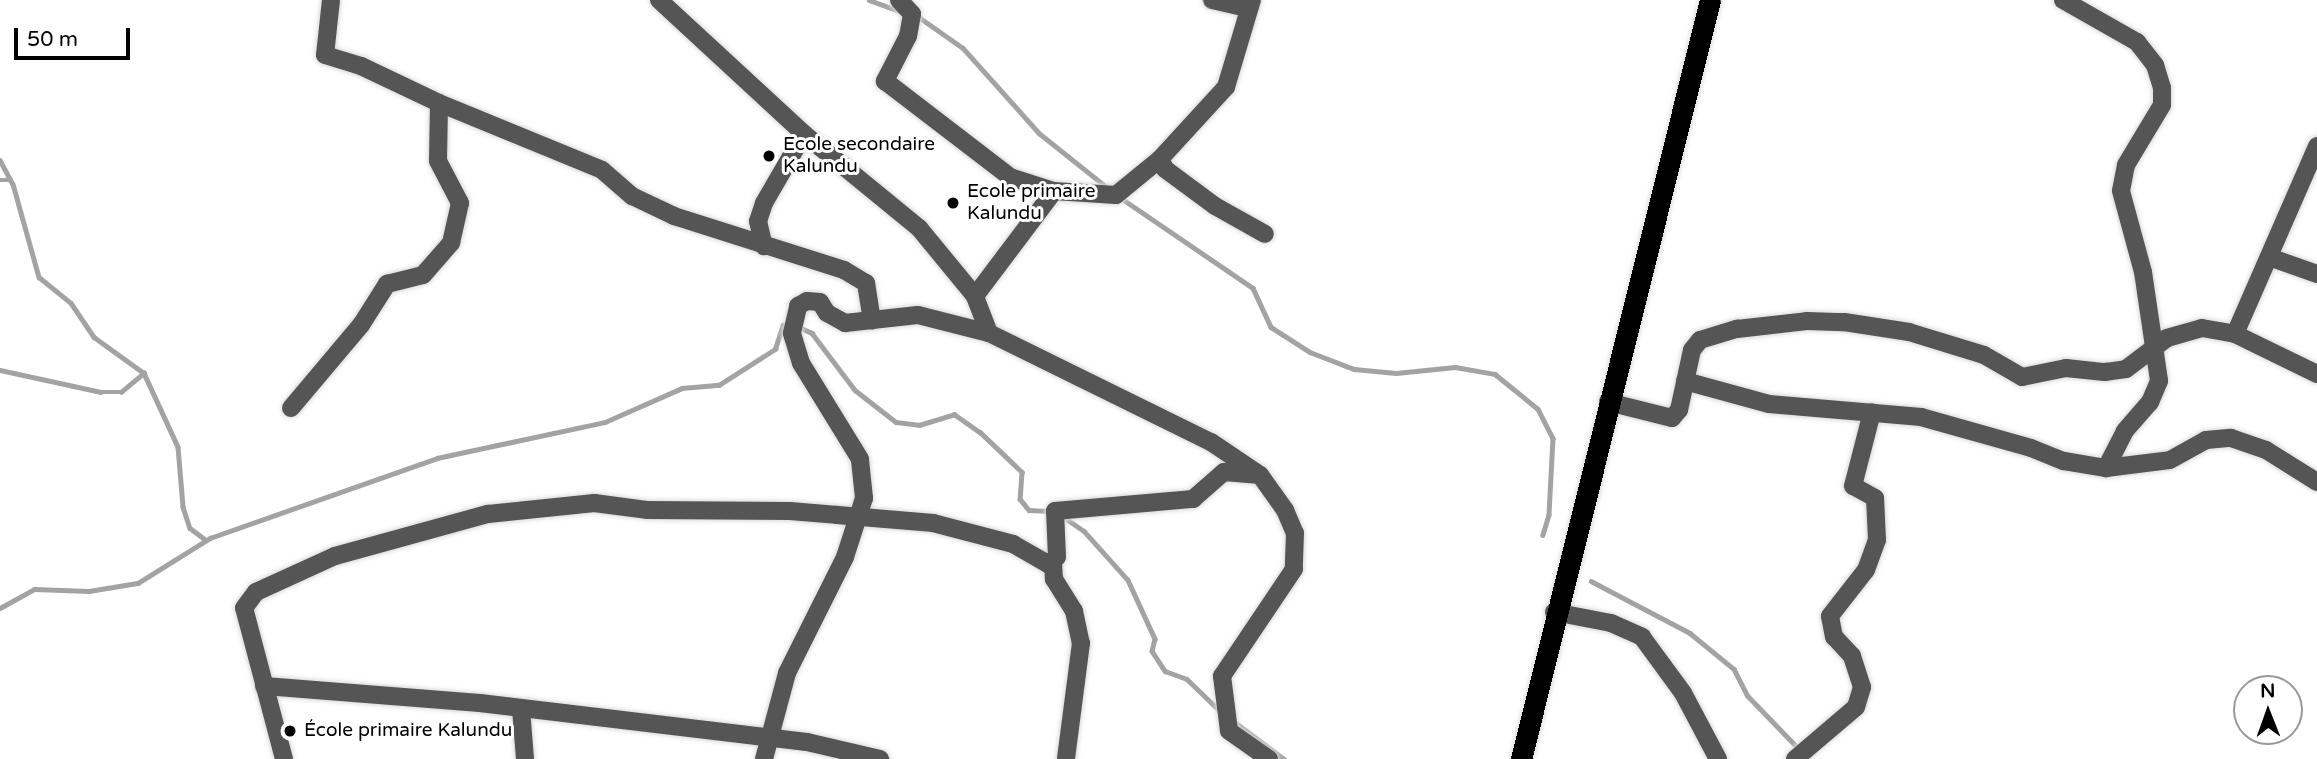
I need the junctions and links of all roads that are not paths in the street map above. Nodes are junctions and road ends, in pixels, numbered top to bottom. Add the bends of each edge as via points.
1 (331, 0) edge
2 (659, 0) edge
3 (900, 0) edge
4 (1212, 0) edge
5 (1710, 0) edge
6 (2063, 0) edge
7 (1250, 4) edge
8 (439, 103) junction
9 (803, 134) junction
10 (2317, 146) edge
11 (1160, 159) junction
12 (1055, 191) junction
13 (1265, 234) dead end
14 (764, 246) junction
15 (2269, 257) junction
16 (2317, 274) edge
17 (975, 296) junction
18 (872, 321) junction
19 (989, 333) junction
20 (2235, 334) junction
21 (2155, 346) junction
22 (2317, 374) edge
23 (1685, 381) junction
24 (1608, 402) junction
25 (291, 408) dead end
26 (1872, 412) junction
27 (2106, 468) junction
28 (1260, 475) junction
29 (2317, 482) edge
30 (860, 517) junction
31 (1053, 562) junction
32 (1554, 612) junction
33 (264, 686) junction
34 (521, 709) junction
35 (769, 740) junction
36 (284, 759) edge
37 (525, 759) edge
38 (764, 759) edge
39 (880, 759) edge
40 (1066, 759) edge
41 (1269, 759) edge
42 (1521, 759) edge
43 (1718, 759) edge
44 (1795, 759) edge

1 - 8 street via 325,55 373,71
2 - 9 street
3 - 12 street via 912,15 908,36 885,80 1010,177
4 - 7 street
5 - 24 highway
6 - 21 street via 2137,41 2155,65 2162,88 2162,105 2126,165 2121,191 2143,272
7 - 11 street via 1226,87
8 - 14 street via 602,170 632,196 674,216
8 - 25 street via 438,161 460,203 451,243 423,275 387,284 361,325
9 - 14 street via 764,203 758,221
9 - 17 street via 919,228
10 - 15 street
11 - 12 street via 1116,195
11 - 13 street via 1165,169 1215,206
12 - 17 street
14 - 18 street via 825,261 866,283
15 - 16 street
15 - 20 street
17 - 19 street
18 - 19 street via 918,315
18 - 30 street via 845,323 827,313 820,302 807,301 798,306 792,333 811,385 860,459 865,476
19 - 28 street via 1211,442
20 - 21 street via 2185,329
20 - 22 street
21 - 23 street via 2144,360 2126,369 2066,368 2022,377 1984,355 1899,330 1844,322 1773,323 1700,340 1692,350
21 - 27 street via 2159,381 2150,402 2124,431
23 - 24 street via 1672,418
23 - 26 street via 1769,404
24 - 32 highway
26 - 27 street via 1934,420 2064,461
26 - 44 street via 1853,486 1875,498 1877,540 1866,570 1830,616 1834,636 1852,656 1860,694 1856,707
27 - 29 street via 2170,460 2217,437 2266,450
28 - 31 street via 1224,472 1193,499 1055,511 1053,533 1059,543
28 - 41 street via 1295,533 1294,569 1222,676 1230,731
30 - 31 street via 933,523 993,537 1037,560
30 - 33 street via 743,508 540,505 452,523 335,556 256,592 243,615
30 - 35 street via 845,557 802,637
31 - 40 street via 1054,579 1074,611 1082,643
32 - 42 highway
32 - 43 street via 1611,623 1642,637 1683,693
33 - 34 street
33 - 36 street
34 - 35 street
34 - 37 street
35 - 38 street
35 - 39 street via 836,745

